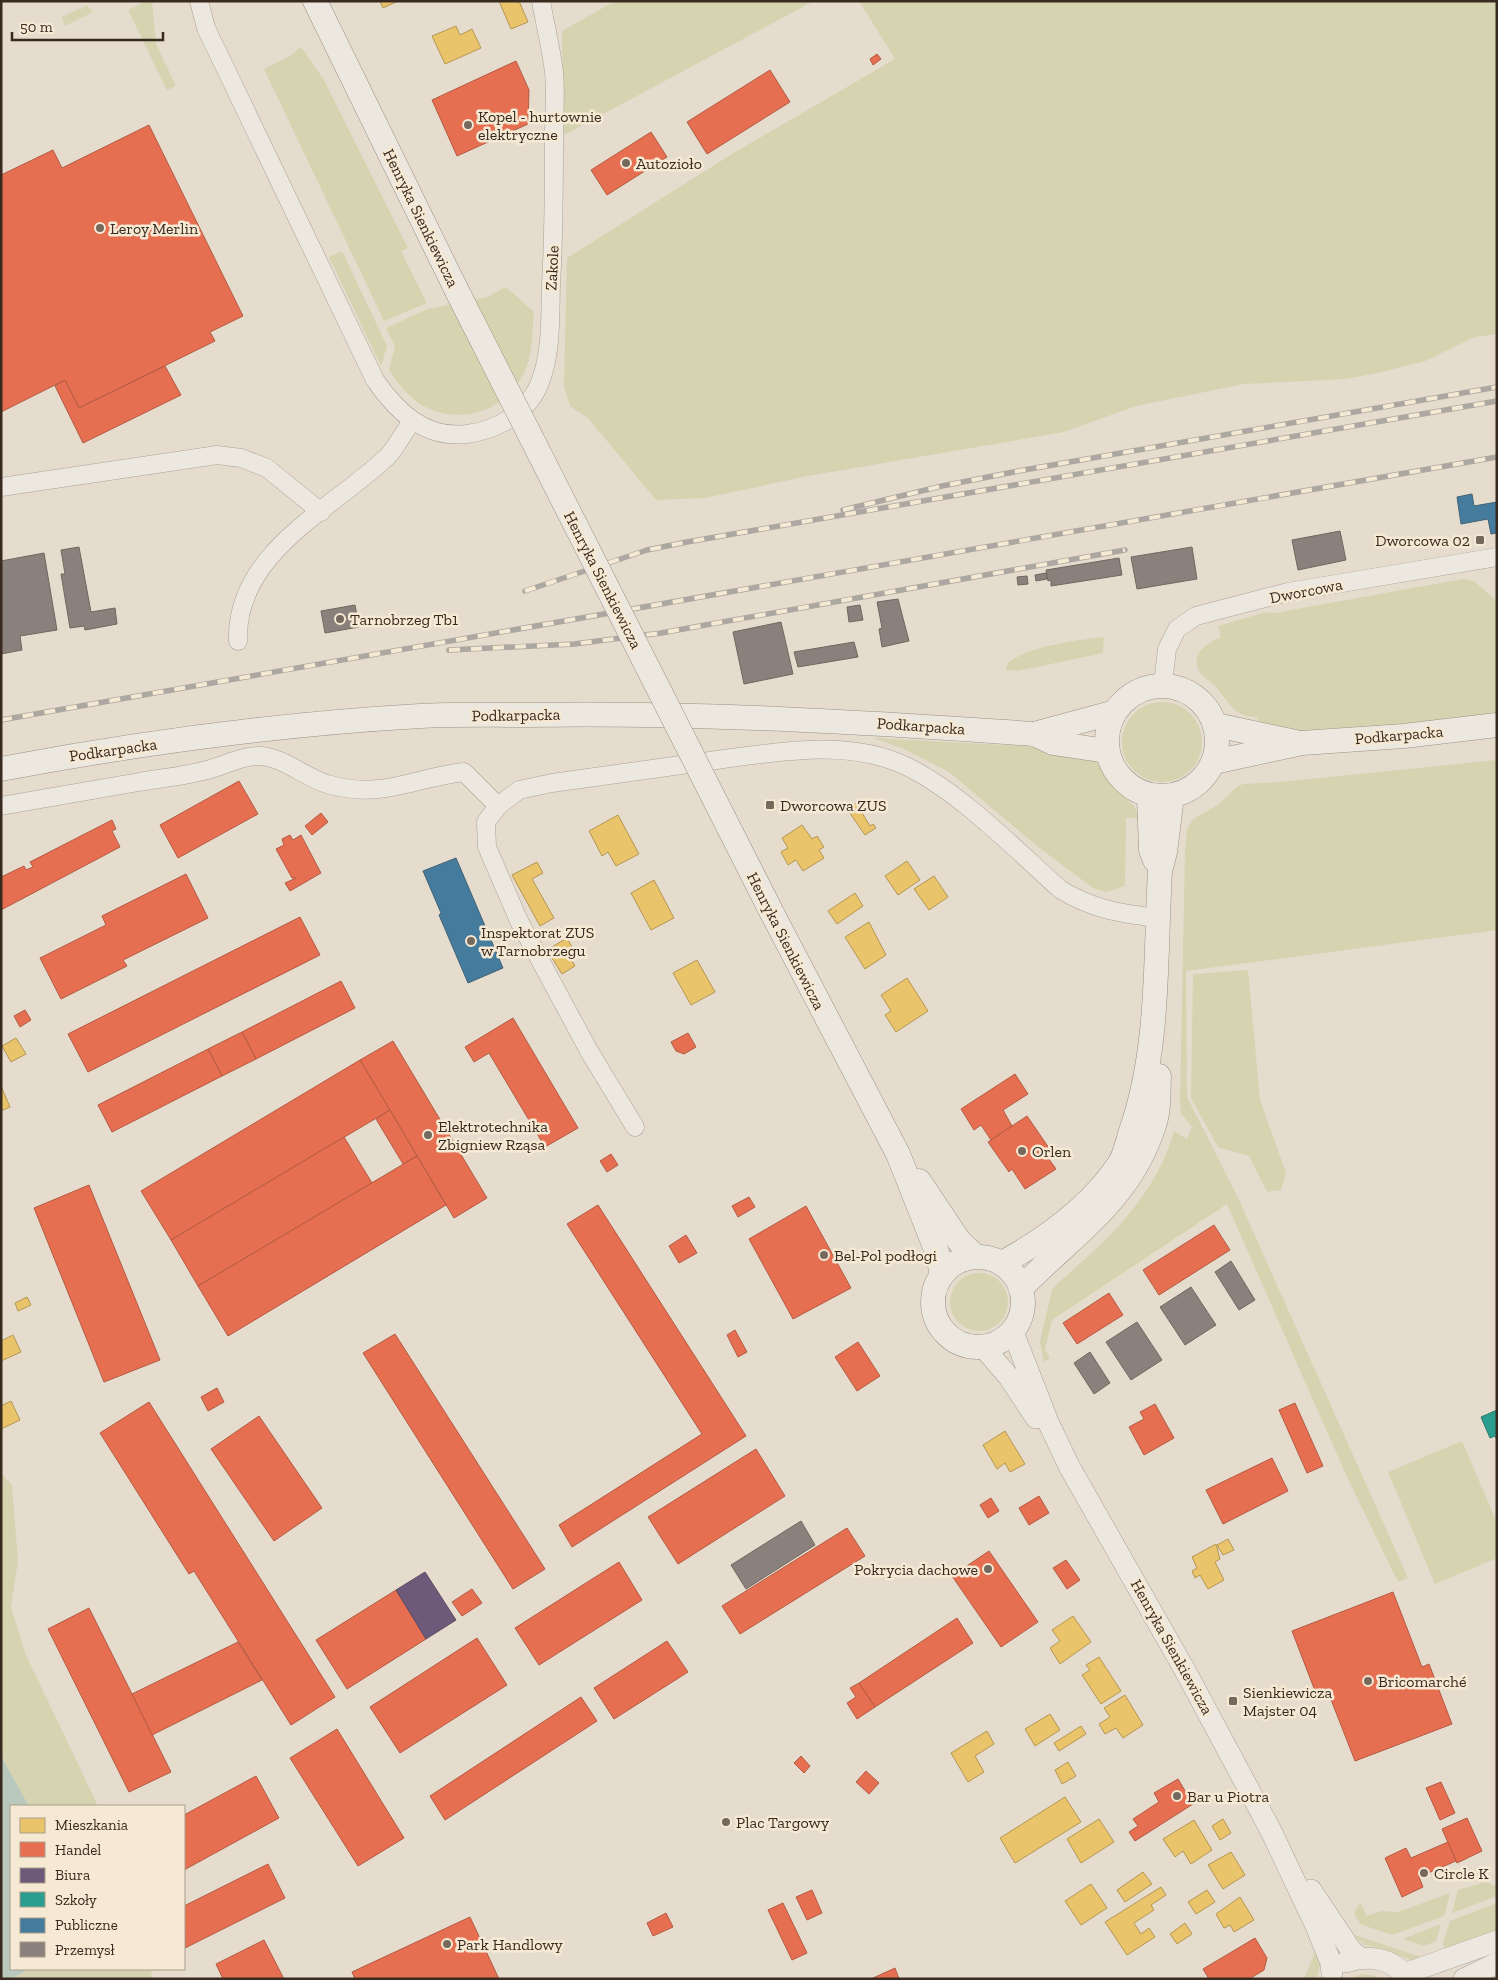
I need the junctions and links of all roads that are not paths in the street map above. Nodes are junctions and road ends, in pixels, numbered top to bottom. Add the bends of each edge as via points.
1 (199, 1) edge
2 (315, 1) edge
3 (541, 1) edge
4 (412, 421) junction
5 (1, 487) edge
6 (321, 512) junction
7 (1497, 557) edge
8 (238, 641) dead end
9 (1163, 684) junction
10 (1115, 712) junction
11 (1216, 725) junction
12 (1497, 725) edge
13 (1034, 734) junction
14 (1302, 743) junction
15 (1107, 751) junction
16 (1214, 762) junction
17 (1, 769) edge
18 (1160, 796) junction
19 (1, 806) edge
20 (498, 806) junction
21 (1157, 918) junction
22 (1155, 994) junction
23 (635, 1127) dead end
24 (898, 1154) junction
25 (975, 1256) junction
26 (1002, 1263) junction
27 (942, 1274) junction
28 (1022, 1287) junction
29 (1013, 1332) junction
30 (984, 1348) junction
31 (1069, 1466) junction
32 (1271, 1831) junction
33 (1497, 1941) edge
34 (1360, 1958) junction
35 (1497, 1963) edge
36 (1330, 1976) edge
37 (1405, 1976) edge
38 (1464, 1979) edge

1 - 4 street, Zakole via 206,28 365,363 392,404
2 - 24 main road, Henryka Sienkiewicza, bridge via 455,287 772,913
3 - 4 street, Zakole via 554,73 554,228 549,345 545,365 538,386 526,404 509,420 486,430 457,435 434,432
4 - 6 street via 390,454
5 - 6 street via 217,455 241,458 267,468
6 - 8 street via 287,540 251,582 239,614
7 - 9 street, Dworcowa via 1288,592 1196,616 1177,629 1167,649
9 - 10 main road via 1136,692
9 - 11 main road via 1192,693 1211,714
10 - 13 main road, Podkarpacka
10 - 15 main road via 1109,726
11 - 14 main road, Podkarpacka
11 - 16 main road
12 - 14 main road, Podkarpacka
13 - 15 main road, Podkarpacka via 1053,743
13 - 17 main road, Podkarpacka via 724,717 594,714 420,716 280,728 75,755
14 - 16 main road, Podkarpacka
15 - 18 main road via 1115,771 1136,790
16 - 18 main road via 1195,785 1184,792
18 - 21 main road via 1152,850 1160,871
19 - 20 street via 207,770 260,756 276,758 327,784 363,791 394,788 436,775 464,772
20 - 21 street via 519,790 552,783 760,754 796,750 873,755 906,766 938,784 1061,890 1084,903 1111,912
20 - 23 street via 486,822 490,855 519,921 589,1051
21 - 22 main road
22 - 26 main road via 1141,1103 1121,1161 1096,1193 1037,1241
22 - 28 main road via 1160,1044 1156,1120 1138,1164 1112,1202
24 - 25 main road, Henryka Sienkiewicza via 959,1241
24 - 27 main road, Henryka Sienkiewicza via 937,1252
25 - 26 main road
25 - 27 main road via 957,1262
26 - 28 main road via 1014,1273
27 - 30 main road via 932,1302 935,1317 954,1341 968,1347
28 - 29 main road via 1024,1311
29 - 30 main road
29 - 31 street, Henryka Sienkiewicza
30 - 31 street, Henryka Sienkiewicza via 1009,1377
31 - 32 street, Henryka Sienkiewicza via 1187,1674
32 - 34 street, Henryka Sienkiewicza
32 - 36 street, Henryka Sienkiewicza via 1316,1926 1331,1963
33 - 37 street
34 - 36 street via 1345,1963
34 - 37 street via 1376,1958 1391,1964
35 - 38 street

